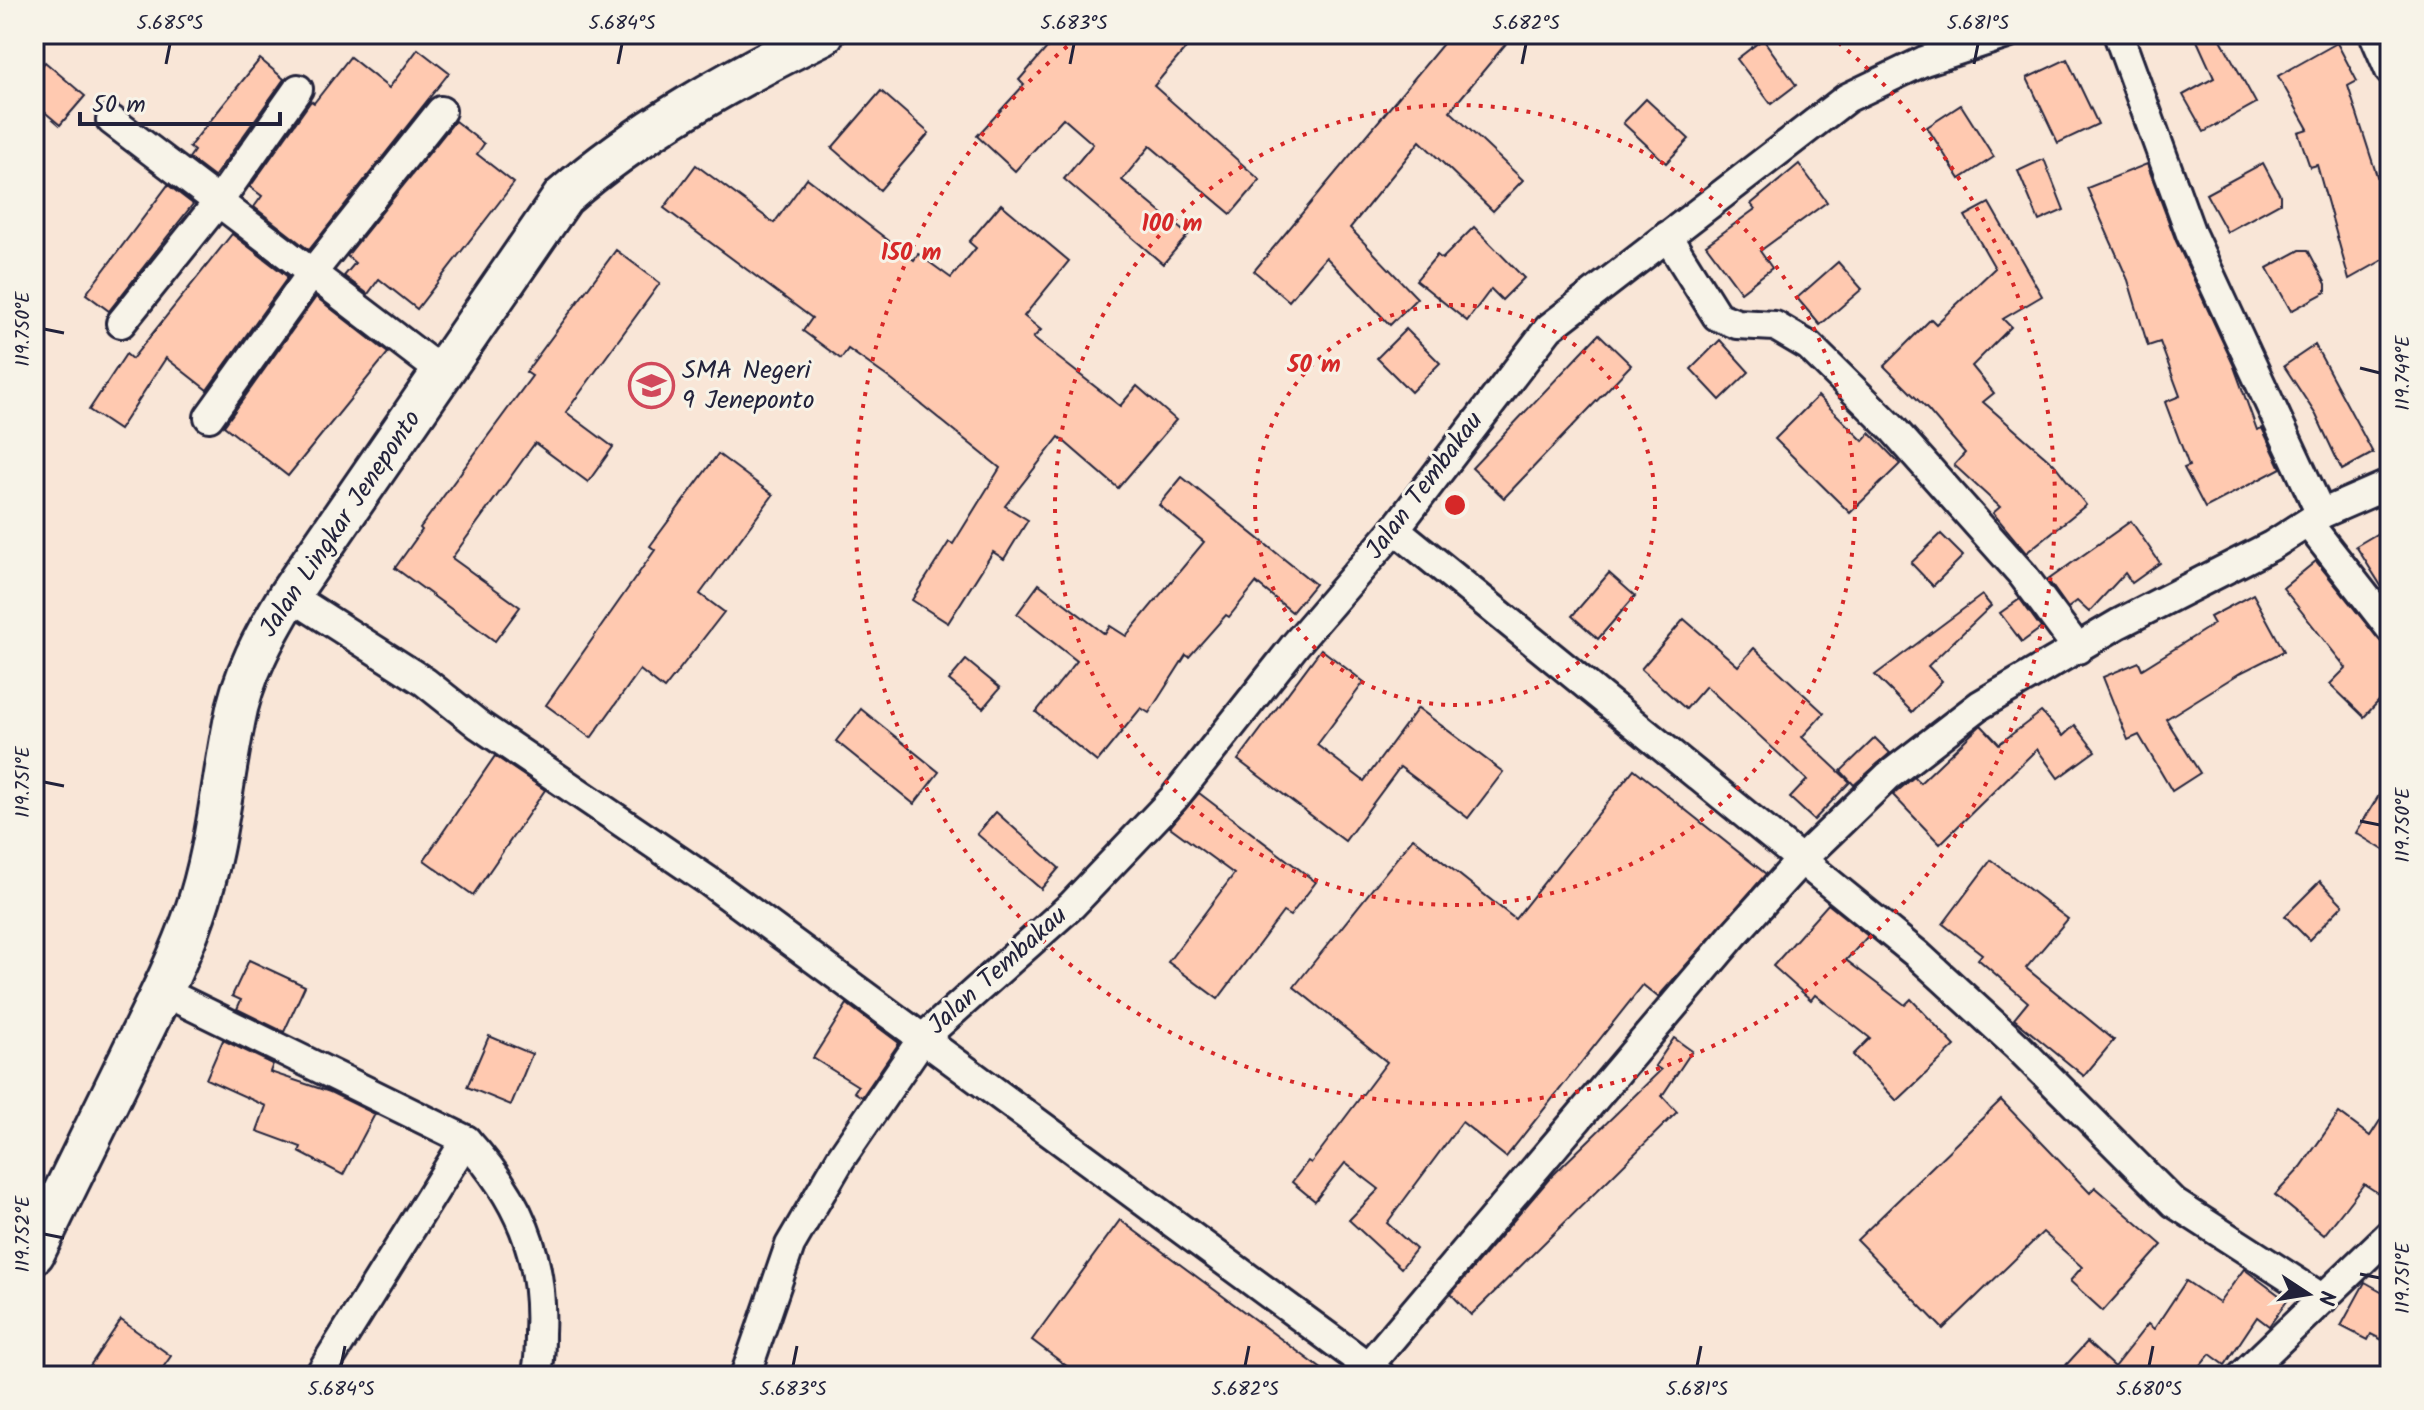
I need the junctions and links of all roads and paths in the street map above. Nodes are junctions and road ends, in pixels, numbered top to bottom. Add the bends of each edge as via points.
1 (823, 34) edge
2 (2007, 34) edge
3 (2118, 34) edge
4 (2374, 34) edge
5 (2390, 71) edge
6 (298, 89) dead end
7 (441, 111) dead end
8 (111, 120) dead end
9 (219, 201) junction
10 (1667, 236) junction
11 (312, 273) junction
12 (121, 323) dead end
13 (443, 373) junction
14 (209, 417) dead end
15 (2390, 484) edge
16 (2314, 518) junction
17 (1395, 529) junction
18 (289, 595) junction
19 (2390, 628) edge
20 (2078, 649) junction
21 (1802, 859) junction
22 (162, 991) junction
23 (922, 1039) junction
24 (466, 1140) junction
25 (2390, 1234) edge
26 (34, 1253) edge
27 (2323, 1299) junction
28 (1375, 1371) edge
29 (319, 1376) edge
30 (536, 1376) edge
31 (745, 1376) edge
32 (2242, 1376) edge

1 - 13 main road, Jalan Lingkar Jeneponto via 756,67 601,164 563,197
2 - 10 street, Jalan Tembakau via 1924,61 1847,98
3 - 16 street via 2191,234
4 - 5 street
6 - 9 street
7 - 11 street
8 - 9 street
9 - 11 street
9 - 12 street
10 - 17 street, Jalan Tembakau via 1549,328
10 - 20 street via 1717,316 1737,324 1775,326 1809,346 1893,429 2022,574
11 - 13 street
11 - 14 street
13 - 18 main road, Jalan Lingkar Jeneponto
15 - 16 street
16 - 19 street
16 - 20 street
17 - 21 street
17 - 23 street, Jalan Tembakau via 1174,798 1072,905
18 - 22 main road, Jalan Lingkar Jeneponto via 246,679 210,863
18 - 23 street via 414,674
20 - 21 street via 1980,705 1888,776
21 - 27 street via 2017,1046 2174,1203
21 - 28 street via 1735,933
22 - 24 street
22 - 26 main road, Jalan Lingkar Jeneponto
23 - 28 street
23 - 31 street, Jalan Tembakau via 790,1245
24 - 29 street
24 - 30 street via 496,1173 528,1234 542,1296
25 - 27 street
27 - 32 street

